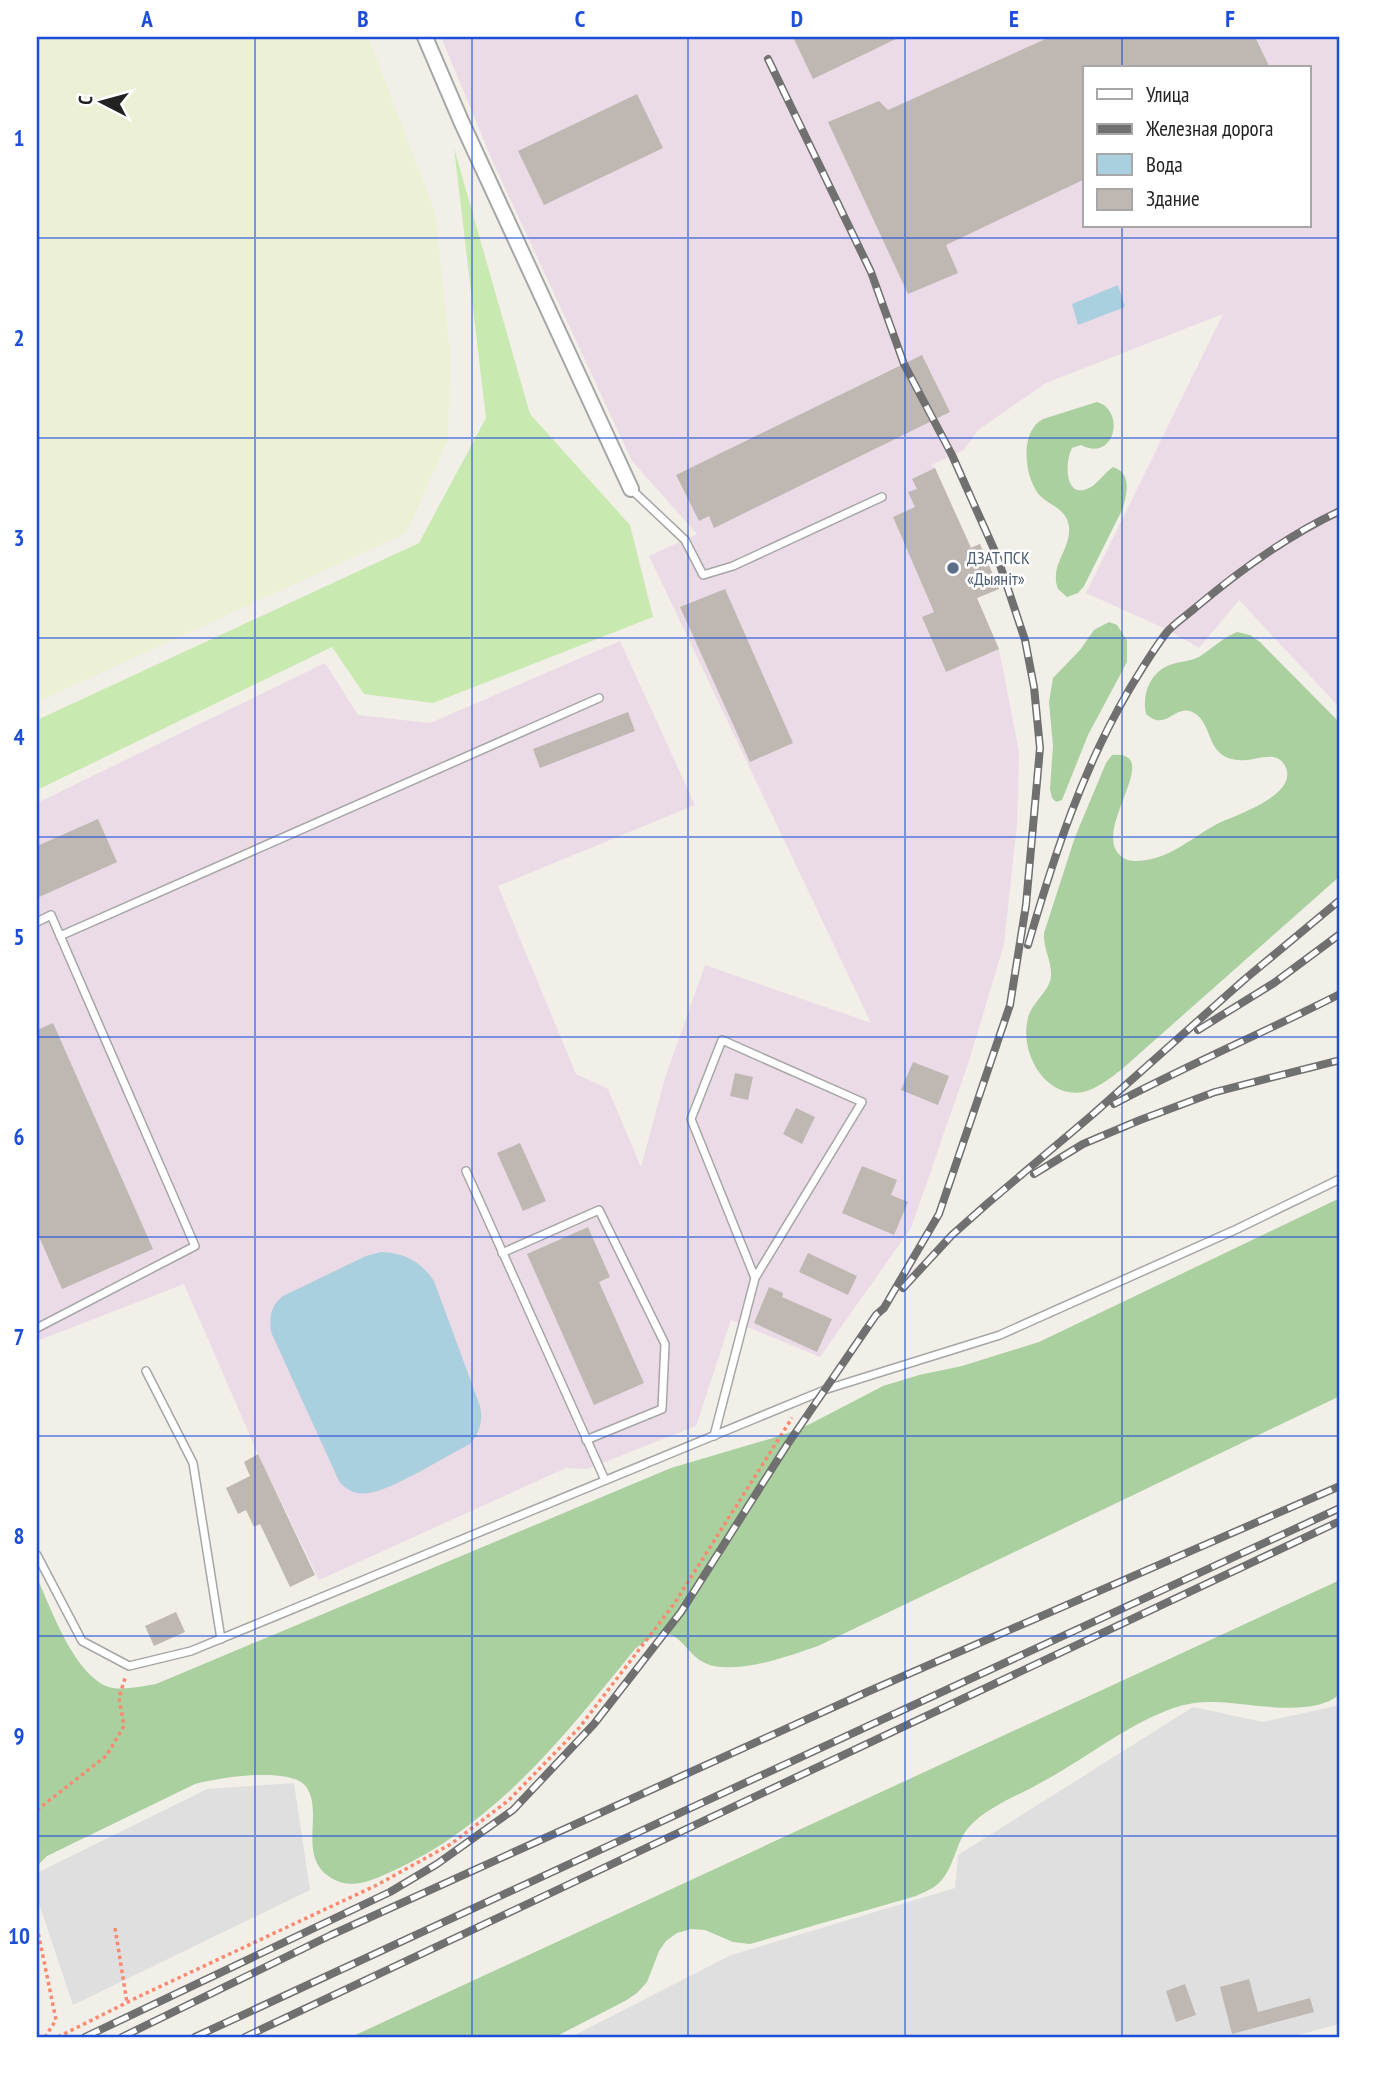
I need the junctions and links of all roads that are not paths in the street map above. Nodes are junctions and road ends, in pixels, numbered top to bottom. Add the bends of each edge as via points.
1 (425, 37) edge
2 (631, 489) joint
3 (882, 497) dead end
4 (599, 698) dead end
5 (37, 922) edge
6 (60, 936) junction
7 (466, 1171) dead end
8 (1340, 1179) edge
9 (502, 1253) junction
10 (755, 1278) junction
11 (37, 1328) edge
12 (146, 1370) dead end
13 (714, 1436) junction
14 (586, 1440) junction
15 (605, 1480) junction
16 (37, 1555) edge
17 (221, 1639) junction

1 - 2 street
2 - 3 lane via 685,540 703,575 733,566
4 - 6 lane
5 - 6 lane via 51,915
6 - 11 lane via 195,1246
7 - 9 lane
8 - 13 lane via 1000,1335 805,1398
9 - 14 lane
9 - 14 lane via 599,1210 665,1344 663,1409
10 - 10 lane via 862,1102 722,1040 691,1119
10 - 13 lane
12 - 17 lane via 193,1463
13 - 15 lane
14 - 15 lane
15 - 17 lane
16 - 17 lane via 82,1641 129,1666

